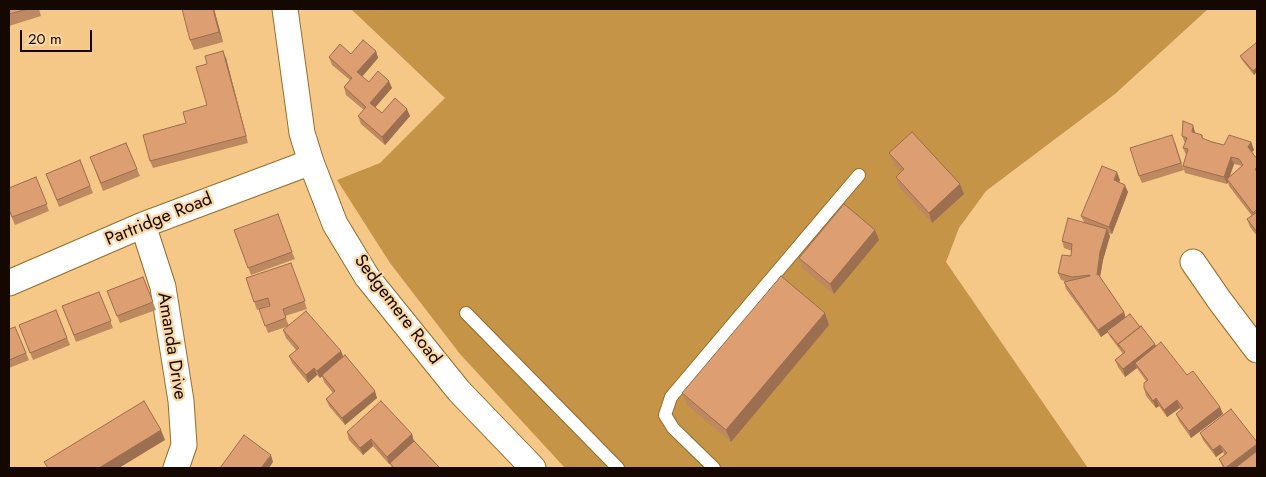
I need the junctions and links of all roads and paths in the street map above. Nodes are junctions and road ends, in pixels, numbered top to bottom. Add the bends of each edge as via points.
1 (285, 9) edge
2 (311, 162) junction
3 (859, 175) dead end
4 (143, 224) junction
5 (1193, 262) dead end
6 (9, 283) edge
7 (466, 313) dead end
8 (1257, 350) edge
9 (176, 468) edge
10 (532, 468) edge
11 (618, 468) edge
12 (714, 468) edge

1 - 2 street, Sedgemere Road via 302,133
2 - 4 street, Partridge Road
2 - 10 street, Sedgemere Road via 336,224 367,277 460,391
3 - 12 lane via 671,396 665,415
4 - 6 street, Partridge Road
4 - 9 street, Amanda Drive via 163,287 181,401 184,445
5 - 8 street
7 - 11 lane

